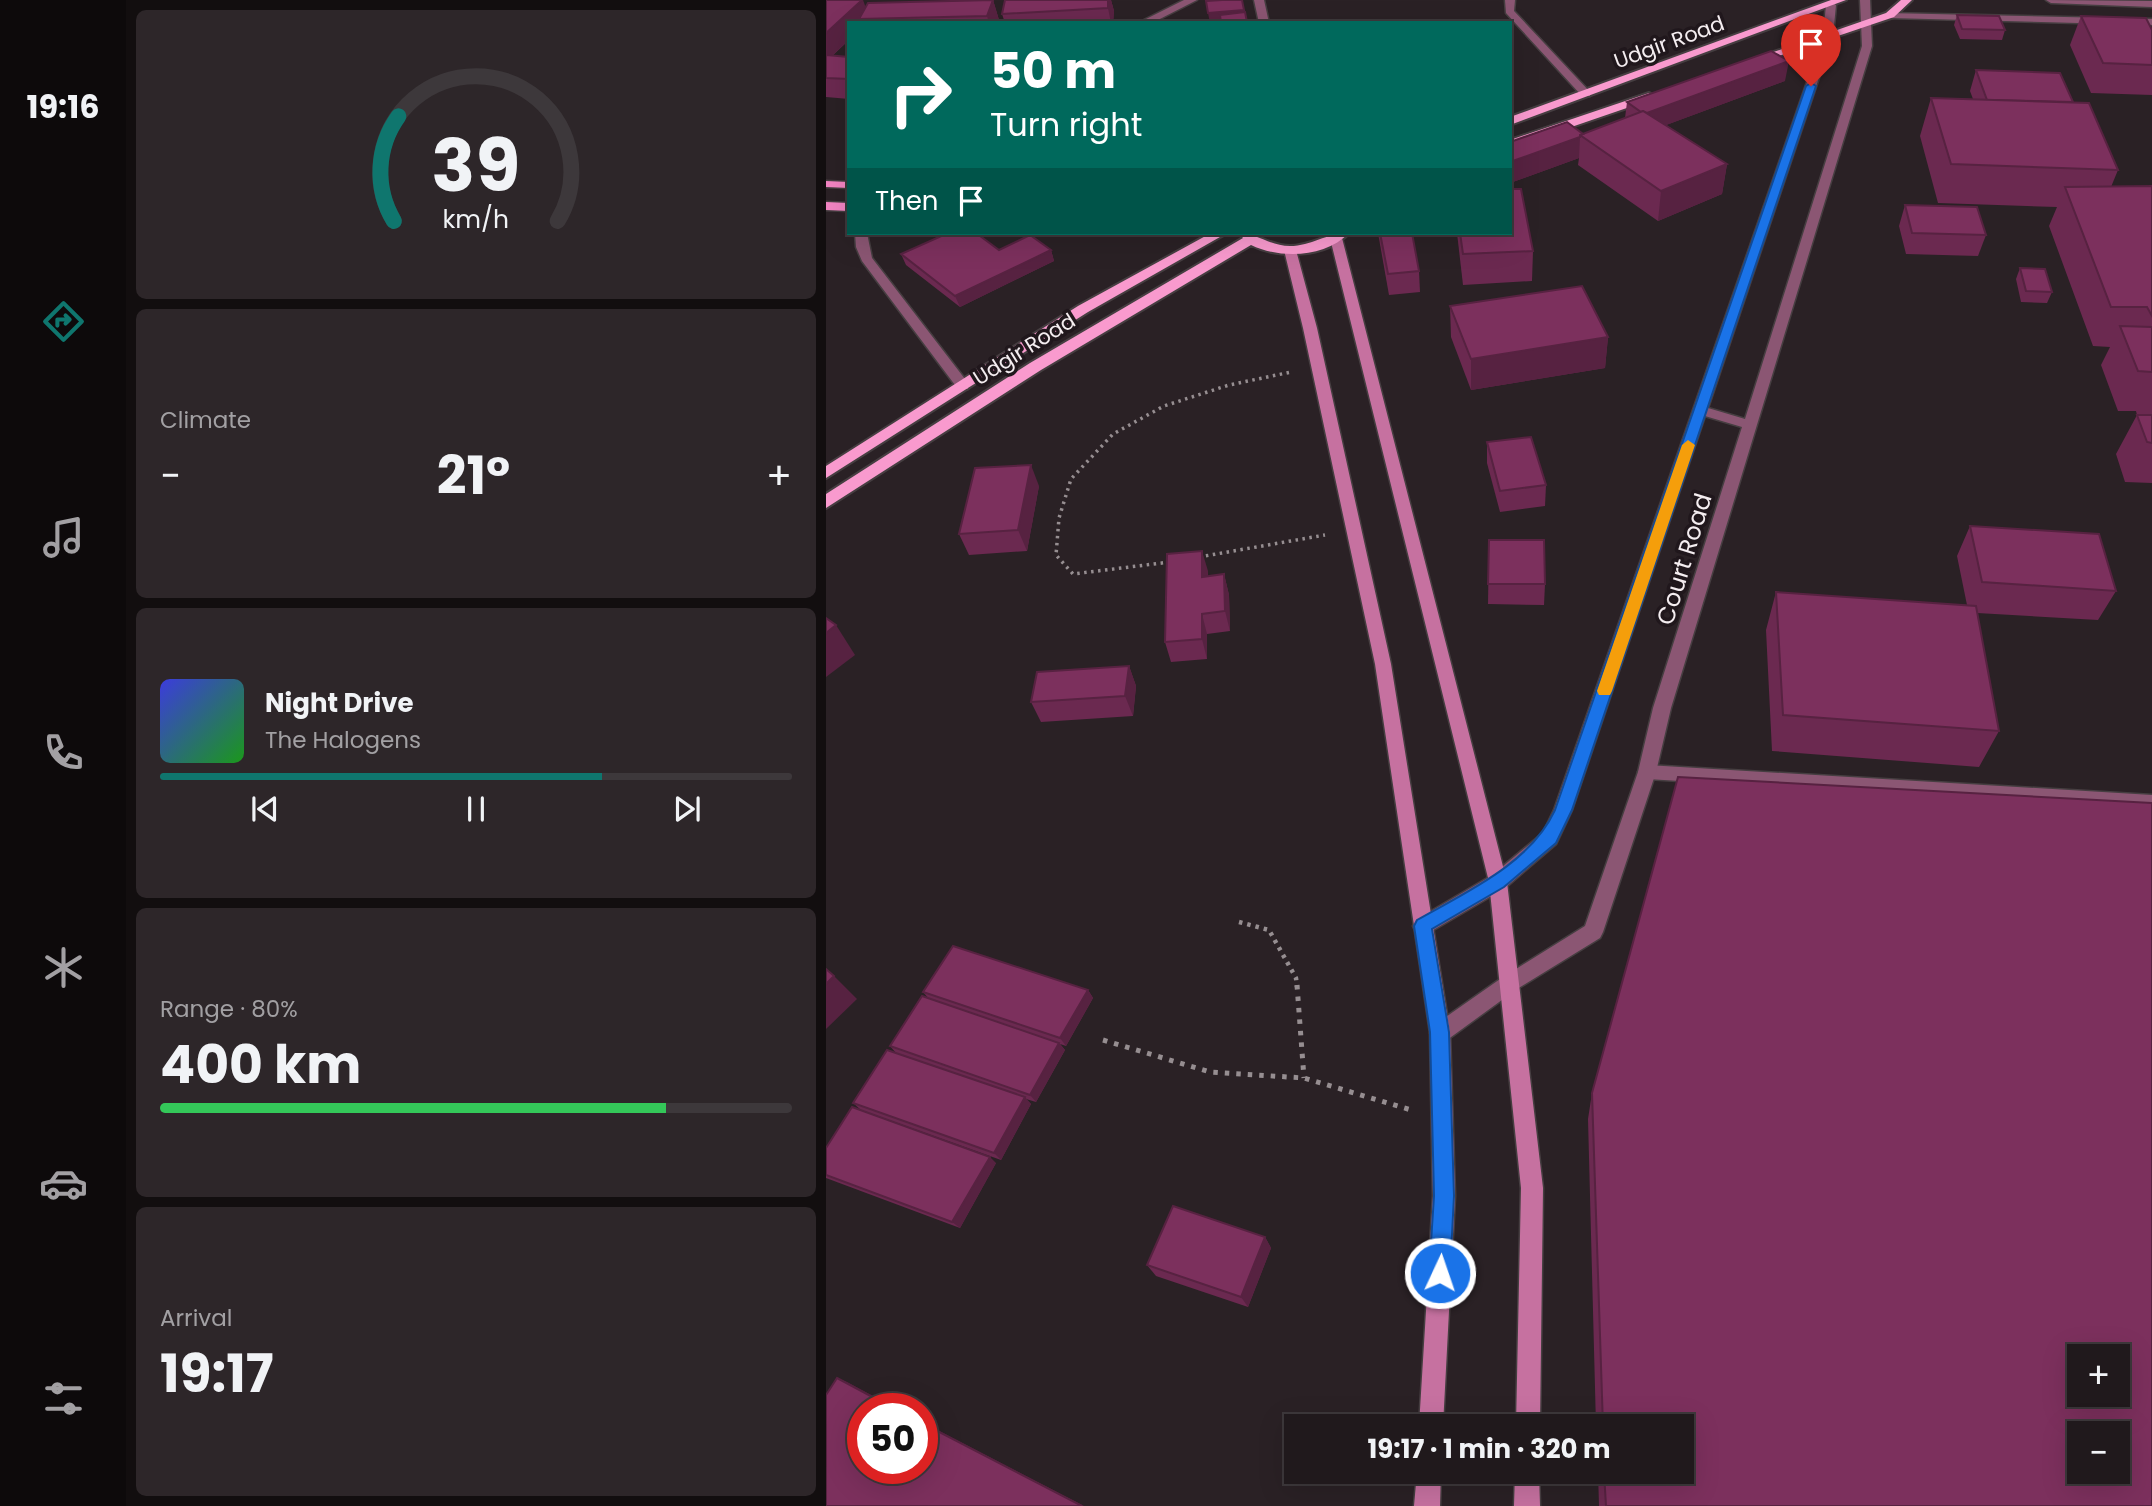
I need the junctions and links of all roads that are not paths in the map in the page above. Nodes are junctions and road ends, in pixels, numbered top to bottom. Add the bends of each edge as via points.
1 (1192, 0) edge
2 (1259, 0) edge
3 (1510, 0) edge
4 (1865, 0) edge
5 (1907, 0) edge
6 (2051, 0) edge
7 (1836, 3) edge
8 (2152, 4) edge
9 (1890, 15) junction
10 (1147, 21) edge
11 (1264, 21) edge
12 (2152, 22) edge
13 (1868, 24) junction
14 (1828, 36) junction
15 (1735, 68) edge
16 (1586, 94) junction
17 (1656, 95) edge
18 (1512, 120) edge
19 (1512, 143) edge
20 (826, 184) edge
21 (847, 185) edge
22 (826, 206) edge
23 (847, 207) edge
24 (861, 235) edge
25 (1216, 235) edge
26 (1339, 235) edge
27 (1248, 236) edge
28 (1290, 250) junction
29 (963, 386) junction
30 (1700, 410) junction
31 (1750, 425) junction
32 (826, 473) edge
33 (826, 502) edge
34 (1647, 772) junction
35 (2152, 802) edge
36 (1498, 882) junction
37 (1423, 926) junction
38 (1510, 983) junction
39 (1440, 1032) junction
40 (1432, 1414) edge
41 (1528, 1414) edge
42 (1428, 1484) edge
43 (1527, 1484) edge
44 (1427, 1506) edge
45 (1527, 1506) edge

1 - 10 street
2 - 11 street
3 - 16 street via 1509,11
4 - 13 street, Court Road
5 - 9 highway, Udgir Road
6 - 8 street
7 - 14 street
7 - 16 highway, Udgir Road
9 - 12 street
9 - 13 highway, Udgir Road
13 - 14 highway, Udgir Road
13 - 31 street, Court Road via 1867,46
14 - 15 highway, Udgir Road
14 - 30 street
16 - 18 highway, Udgir Road
17 - 19 highway, Udgir Road
20 - 21 main road
22 - 23 main road
24 - 29 street via 866,258
25 - 29 highway, Udgir Road via 1083,309
26 - 28 highway
26 - 36 main road
27 - 28 highway via 1268,247
27 - 33 highway, Udgir Road
28 - 37 main road via 1383,664
29 - 32 highway, Udgir Road
30 - 31 street
30 - 36 street via 1563,810 1550,838
31 - 34 street, Court Road via 1662,708
34 - 35 street
34 - 38 street, Court Road via 1593,932
36 - 37 street
36 - 38 main road
37 - 39 main road
38 - 39 street, Court Road
38 - 41 main road via 1532,1188
39 - 40 main road via 1444,1196
42 - 44 main road
43 - 45 main road

